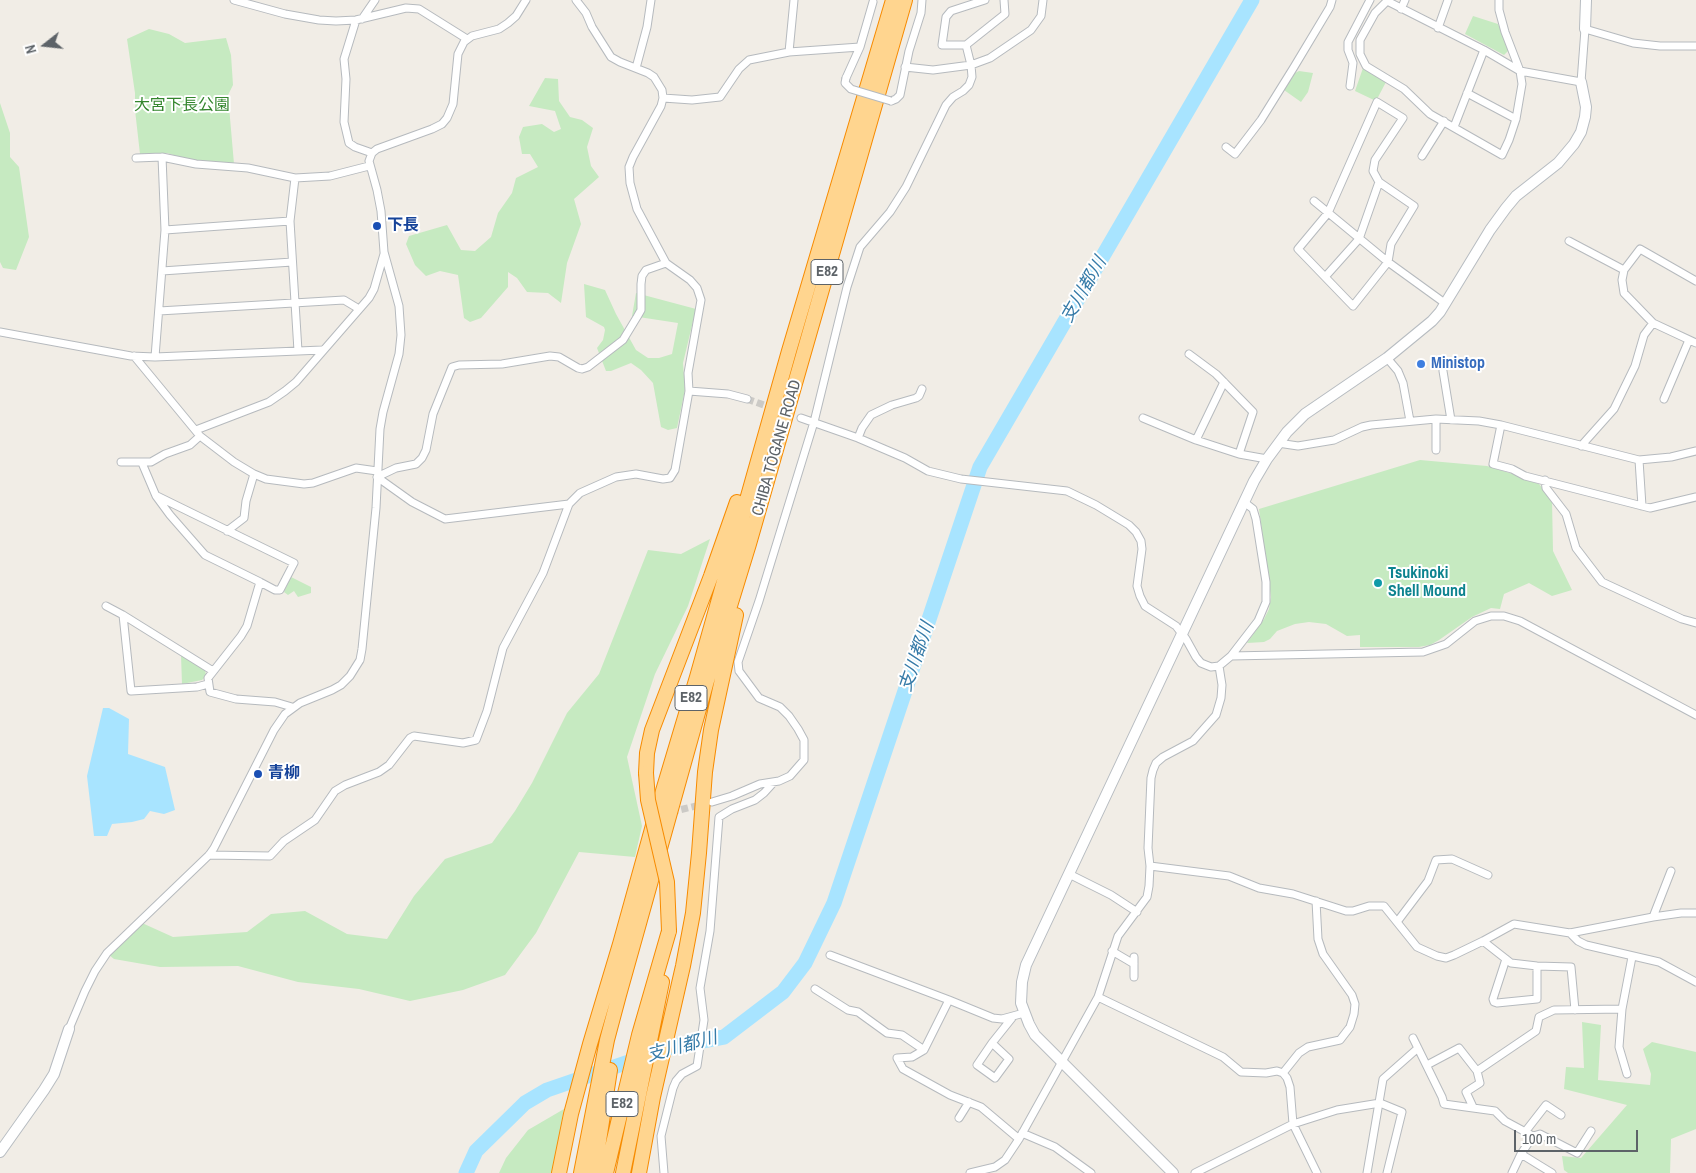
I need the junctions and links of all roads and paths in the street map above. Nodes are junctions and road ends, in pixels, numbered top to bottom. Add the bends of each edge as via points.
1 (234, 0) edge
2 (375, 0) edge
3 (526, 0) edge
4 (576, 0) edge
5 (651, 0) edge
6 (794, 0) edge
7 (893, 0) edge
8 (905, 0) edge
9 (922, 0) edge
10 (985, 0) edge
11 (1004, 0) edge
12 (1043, 0) edge
13 (1332, 0) edge
14 (1370, 0) edge
15 (1405, 0) edge
16 (1448, 0) edge
17 (1499, 0) edge
18 (1586, 0) edge
19 (873, 2) dead end
20 (1401, 9) junction
21 (359, 19) junction
22 (1438, 28) junction
23 (1585, 29) junction
24 (467, 39) junction
25 (966, 45) junction
26 (1696, 46) edge
27 (860, 47) junction
28 (1484, 50) junction
29 (789, 52) junction
30 (971, 65) junction
31 (905, 67) junction
32 (636, 68) junction
33 (1520, 71) junction
34 (1581, 82) junction
35 (1350, 86) dead end
36 (1467, 94) junction
37 (663, 98) junction
38 (1516, 119) junction
39 (1444, 121) junction
40 (1454, 127) junction
41 (1226, 147) dead end
42 (372, 153) junction
43 (1422, 156) dead end
44 (162, 157) junction
45 (136, 158) dead end
46 (369, 166) junction
47 (295, 178) junction
48 (1379, 182) junction
49 (1314, 201) dead end
50 (1328, 213) junction
51 (290, 221) junction
52 (165, 230) junction
53 (1359, 239) junction
54 (1569, 241) dead end
55 (384, 252) junction
56 (292, 262) junction
57 (1388, 262) junction
58 (666, 263) junction
59 (1624, 270) junction
60 (162, 271) junction
61 (1325, 277) junction
62 (1696, 281) edge
63 (295, 303) junction
64 (1446, 304) junction
65 (359, 309) junction
66 (158, 311) junction
67 (1652, 323) junction
68 (0, 332) edge
69 (1692, 341) edge
70 (322, 350) junction
71 (298, 351) junction
72 (789, 351) junction
73 (1189, 354) dead end
74 (134, 356) junction
75 (155, 357) junction
76 (1387, 358) junction
77 (1443, 371) dead end
78 (1224, 382) junction
79 (922, 389) dead end
80 (689, 391) junction
81 (747, 399) tunnel mouth
82 (1664, 399) dead end
83 (802, 418) dead end
84 (1143, 418) dead end
85 (1436, 419) junction
86 (1451, 420) junction
87 (1410, 421) junction
88 (814, 422) junction
89 (1501, 424) junction
90 (198, 433) junction
91 (858, 438) junction
92 (1196, 440) junction
93 (1278, 443) junction
94 (1581, 446) junction
95 (1436, 450) dead end
96 (1696, 451) edge
97 (1239, 454) junction
98 (1267, 459) junction
99 (1639, 460) junction
100 (121, 462) dead end
101 (142, 463) junction
102 (254, 474) junction
103 (377, 474) junction
104 (1545, 480) junction
105 (156, 496) junction
106 (1696, 497) edge
107 (1244, 502) junction
108 (569, 504) junction
109 (1642, 506) junction
110 (227, 531) junction
111 (749, 544) junction
112 (260, 582) junction
113 (106, 606) dead end
114 (123, 615) junction
115 (1696, 623) edge
116 (1182, 634) junction
117 (1231, 656) junction
118 (1219, 666) junction
119 (213, 671) junction
120 (208, 684) junction
121 (292, 707) junction
122 (1696, 715) edge
123 (774, 782) junction
124 (712, 802) tunnel mouth
125 (209, 855) junction
126 (1150, 866) junction
127 (1671, 871) dead end
128 (1069, 874) junction
129 (1488, 875) dead end
130 (1316, 901) junction
131 (1137, 912) junction
132 (1696, 913) edge
133 (1653, 917) junction
134 (1397, 922) junction
135 (669, 932) junction
136 (1570, 933) junction
137 (1483, 941) junction
138 (1112, 951) junction
139 (830, 955) dead end
140 (1632, 957) junction
141 (1506, 959) junction
142 (1537, 966) junction
143 (1134, 977) dead end
144 (1696, 982) edge
145 (815, 989) dead end
146 (1098, 998) junction
147 (949, 1000) junction
148 (1622, 1009) junction
149 (1575, 1010) junction
150 (1024, 1013) junction
151 (1012, 1017) junction
152 (69, 1028) joint
153 (612, 1037) junction
154 (1413, 1038) dead end
155 (992, 1043) junction
156 (1418, 1048) junction
157 (924, 1050) junction
158 (1061, 1062) junction
159 (1427, 1065) junction
160 (1477, 1071) junction
161 (1283, 1073) junction
162 (1627, 1074) dead end
163 (969, 1102) junction
164 (1380, 1103) junction
165 (1473, 1107) junction
166 (1561, 1115) dead end
167 (959, 1118) dead end
168 (1293, 1124) junction
169 (1591, 1131) dead end
170 (1525, 1132) junction
171 (1020, 1136) junction
172 (1533, 1136) junction
173 (0, 1152) edge
174 (1521, 1154) junction
175 (1162, 1169) edge
176 (558, 1173) edge
177 (580, 1173) edge
178 (594, 1173) edge
179 (606, 1173) edge
180 (623, 1173) edge
181 (639, 1173) edge
182 (664, 1173) edge
183 (970, 1173) edge
184 (1091, 1173) edge
185 (1173, 1173) edge
186 (1195, 1173) edge
187 (1317, 1173) edge
188 (1367, 1173) edge
189 (1387, 1173) edge
190 (1512, 1173) edge
191 (1552, 1173) edge

1 - 21 street via 319,20
2 - 21 street
3 - 24 street via 516,16 499,29
4 - 32 street via 612,57
5 - 32 street
6 - 29 street
7 - 72 highway, E82
8 - 111 highway, CHIBA TŌGANE ROAD / E82
9 - 31 street
10 - 25 street via 951,11 946,17 942,45
11 - 25 street via 1005,14
12 - 30 street via 1041,16 1031,30 990,58
13 - 41 street via 1261,120 1235,154
14 - 35 street via 1348,42 1353,63
15 - 20 street
16 - 22 street
17 - 33 street via 1505,32
18 - 23 street
19 - 27 street
20 - 22 street
20 - 39 street via 1387,1 1375,13 1360,40 1360,54 1366,66 1404,89 1430,114
21 - 24 street via 406,8 419,9
21 - 42 street via 344,59 344,122 350,143
22 - 28 street
23 - 26 street via 1634,43
23 - 34 street
24 - 42 street via 458,54 453,104 442,124
25 - 30 street
27 - 29 street
27 - 31 street, bridge via 846,78 851,89 891,101 896,99 900,95
28 - 33 street
28 - 36 street
29 - 37 street via 748,60 720,97 692,100
30 - 31 street via 932,70
30 - 88 street via 969,85 946,105 896,204 860,247
32 - 37 street via 654,77
33 - 34 street
33 - 38 street via 1522,84
34 - 64 street via 1585,117 1574,144 1558,163 1516,196 1506,208
36 - 38 street
36 - 40 street
37 - 58 street via 629,167 633,197
38 - 40 street via 1502,155
39 - 40 street
39 - 43 street
42 - 46 street
44 - 45 street
44 - 47 street via 196,164 248,168
44 - 52 street
46 - 47 street via 330,176
46 - 55 street via 381,211
47 - 51 street
48 - 50 street via 1374,171 1375,160 1403,118 1377,102
48 - 53 street
48 - 57 street via 1414,206 1391,244
49 - 50 street
50 - 53 street
50 - 61 street via 1298,249
51 - 52 street
51 - 56 street
52 - 60 street
53 - 57 street
53 - 61 street
54 - 59 street
55 - 65 street via 374,290
55 - 103 street via 399,306 401,335 383,412
56 - 60 street
56 - 63 street
57 - 61 street via 1353,306
57 - 64 street
58 - 80 street via 690,280 701,300 688,373
58 - 103 street via 646,270 642,276 641,310 623,340 588,367 578,368 559,357 550,356 502,364 452,367 433,414 422,458 416,464
59 - 62 street via 1640,249
59 - 67 street via 1624,294
60 - 66 street
63 - 65 street via 344,300
63 - 66 street
63 - 71 street
64 - 76 street via 1432,321
65 - 70 street
66 - 75 street
67 - 69 street
67 - 94 street via 1614,409
68 - 74 street
69 - 82 street
70 - 71 street
70 - 90 street via 296,382 276,398
71 - 75 street
72 - 135 highway, E82, bridge via 768,398 711,576 652,730 646,773 648,800 667,882
72 - 176 highway, E82 via 590,1044
73 - 78 street
74 - 75 street
74 - 90 street
76 - 87 street via 1398,371 1403,384
76 - 93 street via 1306,414
77 - 86 street
78 - 92 street
78 - 97 street via 1254,412
79 - 91 street via 916,398 871,416
80 - 81 street
80 - 108 street via 675,470 670,478 636,474 616,477 580,493
83 - 88 street
84 - 92 street
85 - 86 street
85 - 87 street
85 - 95 street
86 - 89 street
87 - 93 street via 1362,427 1334,440 1298,446
88 - 91 street
88 - 123 street via 738,662 739,671 759,698 789,716 804,740 804,760 790,776
89 - 94 street
89 - 104 street via 1493,464
90 - 101 street via 190,444
90 - 102 street
91 - 116 street via 928,471 961,479 1067,491 1130,525 1141,541 1137,586 1140,596 1145,606 1176,626
92 - 97 street
93 - 98 street
94 - 99 street
96 - 99 street
97 - 98 street
98 - 107 street
99 - 109 street
100 - 101 street
101 - 105 street
102 - 103 street via 266,479 304,484 356,468
102 - 110 street via 244,518
103 - 108 street via 412,502 445,518
103 - 121 street via 360,660 341,685
104 - 109 street
104 - 115 street via 1546,488 1566,514 1576,548 1602,582
105 - 110 street
105 - 112 street via 205,555
106 - 109 street via 1650,508
107 - 116 street
107 - 117 street via 1256,519 1267,594 1258,621
108 - 125 street via 543,573 503,648 487,712 476,740 463,743 414,736 379,772 335,790 315,820 284,841 270,856
110 - 112 street via 294,563 280,590
111 - 153 highway, CHIBA TŌGANE ROAD / E82 via 647,896 646,918
111 - 181 highway via 743,586 711,730 693,913
112 - 119 street via 247,626
113 - 114 street
114 - 119 street
114 - 120 street via 131,691
116 - 118 street via 1202,663
116 - 128 street
117 - 118 street
117 - 122 street via 1424,652 1446,644 1475,621 1504,616 1520,620
118 - 126 street via 1222,685 1216,715 1193,741 1163,757 1153,770 1148,848
119 - 120 street
120 - 121 street via 210,692
121 - 125 street via 279,723
123 - 124 street
123 - 182 street via 755,800 719,818 710,931 700,988 704,1020 697,1066 682,1074 673,1088 661,1136
125 - 152 street via 107,953 95,971
126 - 130 street via 1228,876 1259,888
126 - 131 street via 1147,897
127 - 133 street
128 - 131 street
128 - 150 street via 1026,965 1021,992
129 - 134 street via 1452,859 1436,860 1428,882
130 - 134 street via 1346,911 1384,906
130 - 161 street via 1318,939 1323,954 1352,995 1354,1014 1350,1027 1340,1040 1308,1047
131 - 138 street via 1118,936
132 - 133 street
133 - 136 street
134 - 137 street via 1417,947 1446,958
135 - 179 highway, E82 via 639,1036
135 - 180 highway via 661,991
136 - 137 street via 1514,924
136 - 140 street via 1578,942
137 - 141 street
138 - 143 street via 1134,960
138 - 146 street
139 - 147 street
140 - 144 street via 1659,962
140 - 148 street
141 - 142 street via 1512,963
141 - 142 street via 1493,999 1497,1003 1537,999
142 - 149 street via 1571,966
145 - 157 street via 888,1033 902,1035
146 - 158 street
146 - 161 street via 1223,1057 1241,1072
147 - 151 street via 993,1018
147 - 157 street
148 - 149 street
148 - 162 street via 1619,1048
149 - 160 street via 1554,1010 1539,1017 1536,1031
150 - 151 street
150 - 158 street via 1035,1035
151 - 155 street
152 - 173 street via 54,1074
153 - 177 highway, E82
153 - 178 highway, E82
154 - 156 street
155 - 155 street via 977,1065 995,1078 1009,1059
156 - 159 street
156 - 164 street via 1383,1078
157 - 163 street via 912,1057 897,1058 903,1069
158 - 171 street
158 - 175 street
159 - 160 street via 1459,1048
159 - 165 street via 1444,1104
160 - 165 street via 1480,1083 1466,1092
161 - 168 street via 1290,1087
163 - 167 street
163 - 171 street
164 - 168 street via 1337,1110
164 - 188 street
164 - 189 street via 1402,1112
165 - 170 street via 1495,1111
166 - 170 street via 1546,1105
168 - 186 street
168 - 187 street
169 - 172 street via 1577,1153 1540,1134
170 - 172 street
171 - 183 street via 1000,1164
171 - 184 street via 1054,1147
172 - 174 street
174 - 190 street
174 - 191 street
175 - 185 street

